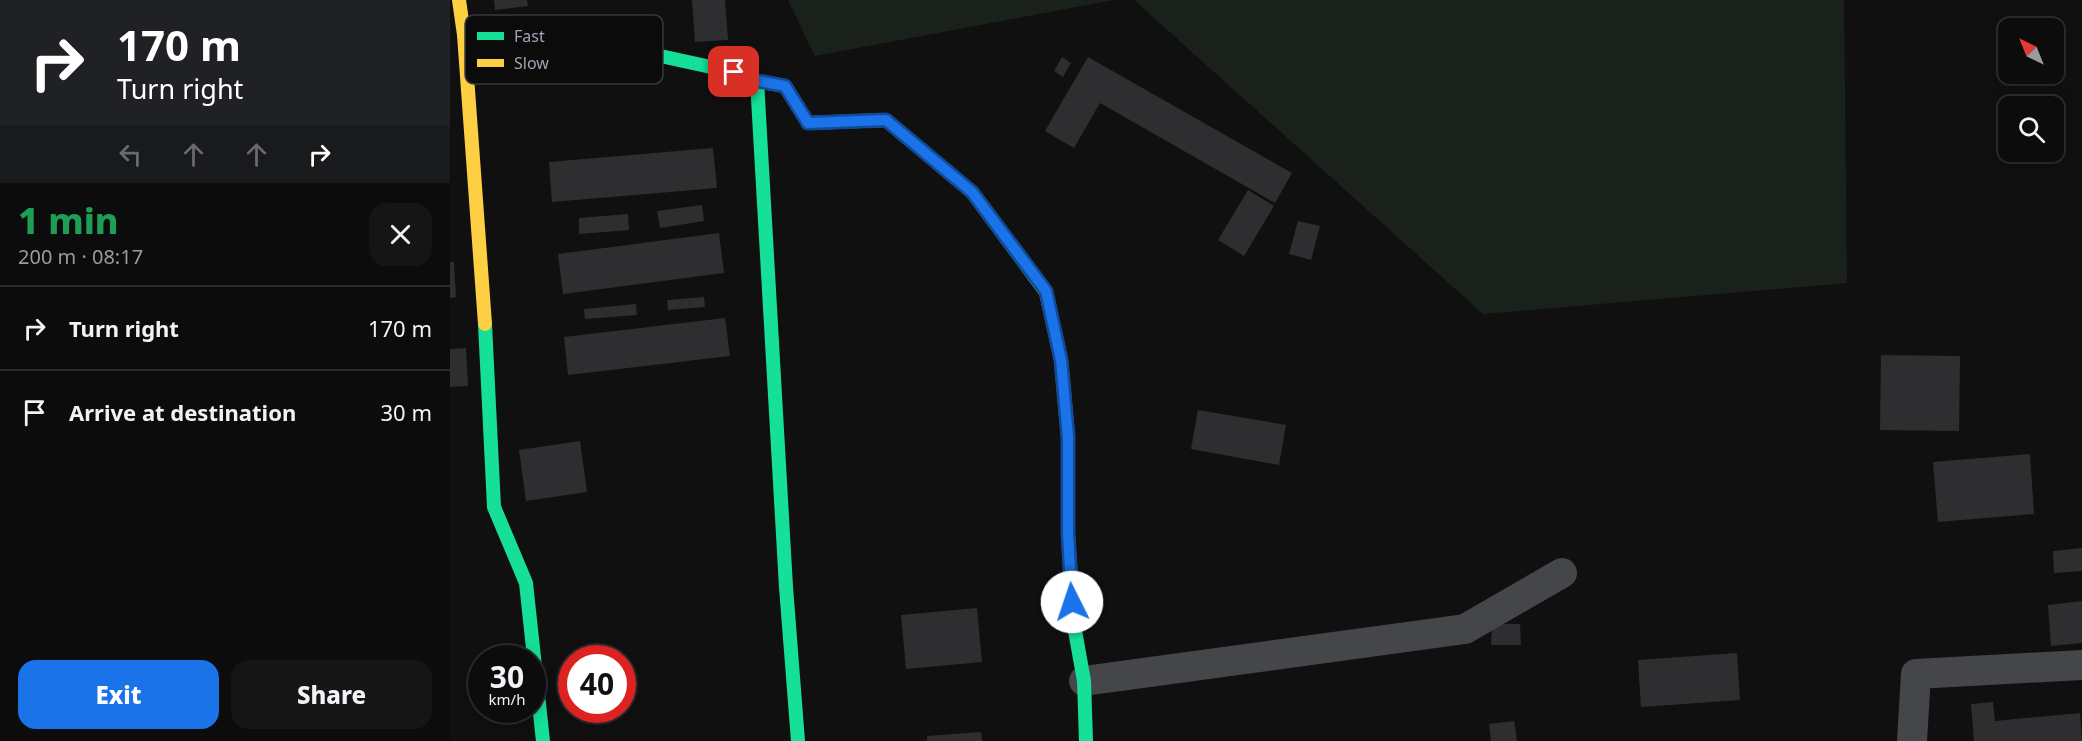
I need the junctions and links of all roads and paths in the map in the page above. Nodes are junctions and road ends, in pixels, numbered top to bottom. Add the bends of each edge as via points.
1 (459, 0) edge
2 (464, 35) joint
3 (465, 49) edge
4 (663, 57) edge
5 (758, 81) junction
6 (467, 84) edge
7 (1562, 573) dead end
8 (2082, 665) edge
9 (1084, 681) junction
10 (543, 741) edge
11 (798, 741) edge
12 (1086, 741) edge
13 (1912, 741) edge

1 - 2 street
2 - 3 street
4 - 5 street
5 - 9 street via 785,86 808,123 886,120 972,192 1046,291 1061,360 1068,437 1068,534 1074,625
5 - 11 street
6 - 10 street via 494,507 526,583
7 - 9 street via 1465,629
8 - 13 street via 1916,674
9 - 12 street

